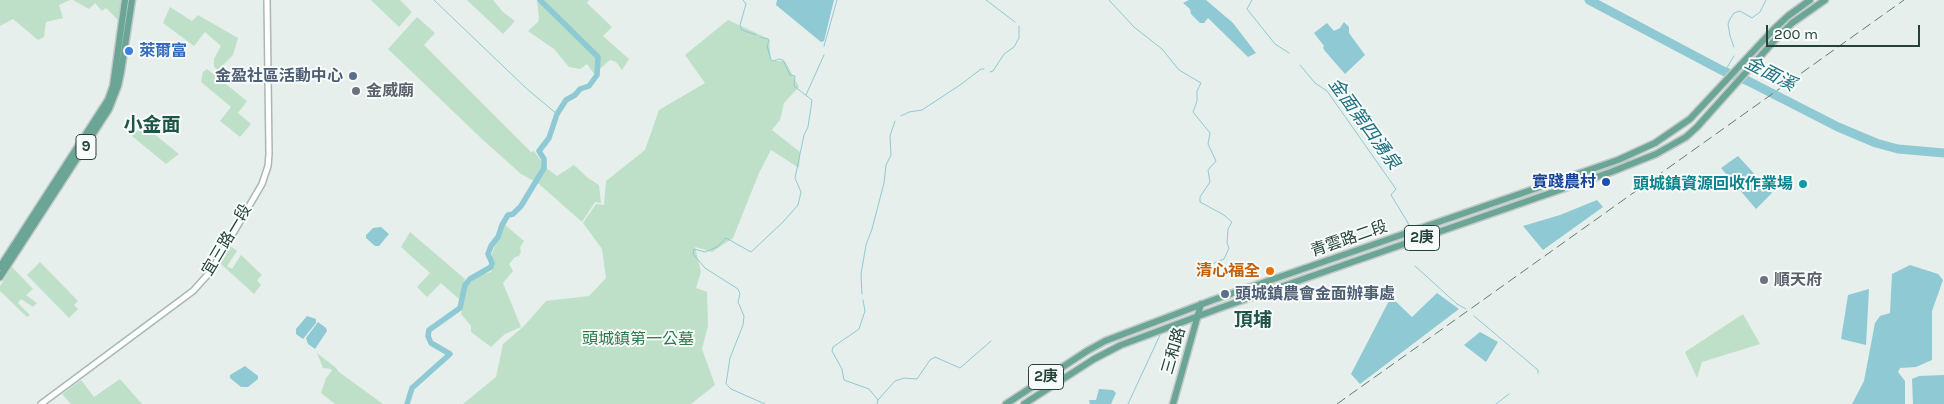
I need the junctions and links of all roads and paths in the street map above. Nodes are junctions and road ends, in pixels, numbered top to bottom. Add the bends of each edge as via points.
1 (125, 0) edge
2 (132, 0) edge
3 (268, 0) edge
4 (1810, 0) edge
5 (1825, 0) edge
6 (0, 267) edge
7 (0, 277) edge
8 (1201, 304) junction
9 (1198, 317) junction
10 (41, 404) edge
11 (1006, 404) edge
12 (1024, 404) edge
13 (1173, 404) edge

1 - 6 main road, 9 via 113,86 108,100
2 - 7 main road, 9 via 121,72 109,109
3 - 10 street, 宜三路一段 via 269,154 262,184 211,271 193,291
4 - 8 main road, 青雲路二段 / 2庚 via 1788,16 1690,120 1654,143 1618,160
5 - 9 main road, 青雲路二段 / 2庚 via 1792,23 1697,127 1656,154 1594,179
8 - 9 main road, 三和路
8 - 11 main road, 青雲路二段 / 2庚 via 1104,341
9 - 12 main road, 青雲路二段 / 2庚 via 1094,358
9 - 13 main road, 三和路

